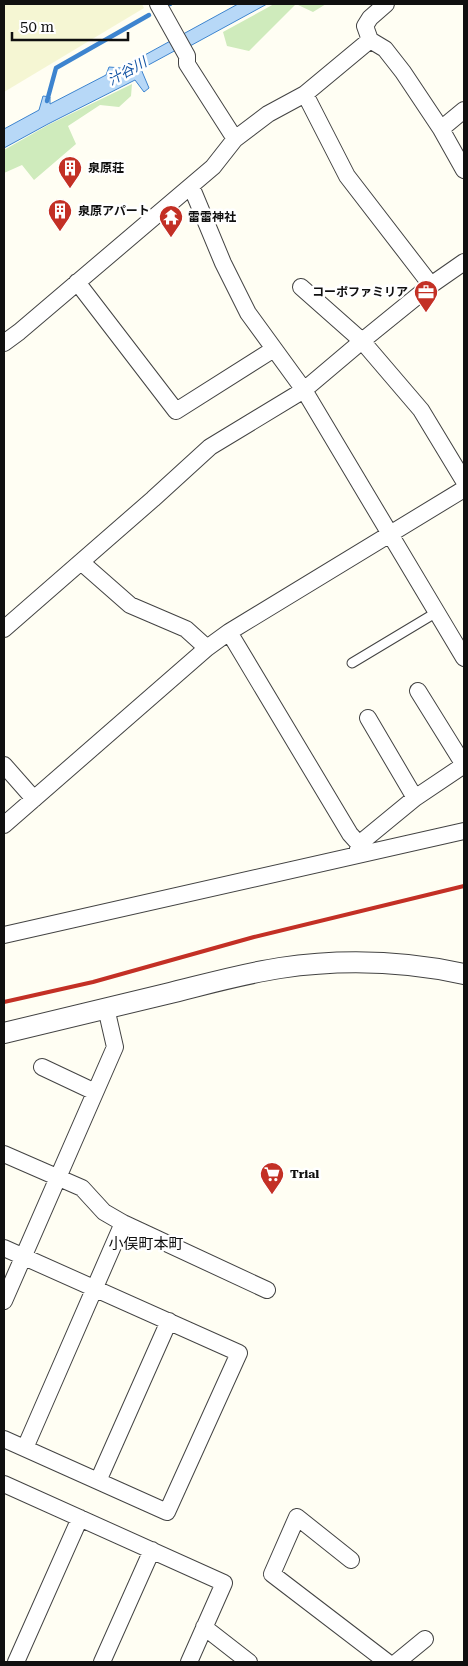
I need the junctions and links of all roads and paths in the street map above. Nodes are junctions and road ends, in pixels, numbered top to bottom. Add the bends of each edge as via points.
1 (158, 4) edge
2 (386, 4) edge
3 (370, 40) junction
4 (304, 94) junction
5 (464, 110) edge
6 (440, 129) junction
7 (235, 139) junction
8 (464, 170) edge
9 (191, 186) junction
10 (464, 262) edge
11 (77, 282) junction
12 (431, 285) junction
13 (300, 286) dead end
14 (362, 341) junction
15 (4, 343) edge
16 (274, 349) junction
17 (304, 390) junction
18 (464, 481) edge
19 (464, 489) edge
20 (390, 534) junction
21 (81, 562) junction
22 (437, 612) junction
23 (4, 629) edge
24 (229, 632) junction
25 (207, 648) junction
26 (464, 658) edge
27 (352, 663) dead end
28 (418, 691) dead end
29 (368, 718) dead end
30 (4, 765) edge
31 (464, 765) edge
32 (415, 798) junction
33 (34, 799) junction
34 (4, 826) edge
35 (464, 831) edge
36 (358, 850) junction
37 (4, 935) edge
38 (464, 974) edge
39 (106, 1008) junction
40 (4, 1033) edge
41 (42, 1067) dead end
42 (96, 1092) junction
43 (4, 1154) edge
44 (58, 1177) junction
45 (123, 1223) junction
46 (4, 1248) edge
47 (23, 1256) junction
48 (94, 1288) junction
49 (267, 1290) dead end
50 (4, 1302) edge
51 (169, 1321) junction
52 (4, 1439) edge
53 (25, 1448) junction
54 (98, 1481) junction
55 (5, 1487) edge
56 (80, 1518) junction
57 (152, 1550) junction
58 (351, 1560) dead end
59 (204, 1627) junction
60 (425, 1639) dead end
61 (16, 1662) edge
62 (102, 1662) edge
63 (189, 1662) edge
64 (249, 1662) edge
65 (387, 1662) edge
66 (398, 1662) edge

1 - 7 street via 186,56 187,64
2 - 3 street via 365,26
3 - 4 street
3 - 6 street via 385,49
4 - 7 street via 268,114
4 - 12 street via 347,176
5 - 6 street
6 - 8 street
7 - 9 street via 213,167
9 - 11 street
9 - 16 street via 222,263 248,313
10 - 12 street
11 - 15 street
11 - 16 street via 176,411
12 - 14 street
13 - 14 street
14 - 17 street
14 - 18 street via 420,410
16 - 17 street
17 - 20 street
17 - 21 street via 210,447
19 - 20 street
20 - 22 street
20 - 24 street
21 - 23 street
21 - 25 street via 130,605 186,629
22 - 26 street
22 - 27 lane
24 - 25 street
24 - 36 street
25 - 33 street
28 - 31 street
29 - 32 street
30 - 33 street
31 - 32 street
32 - 36 street
33 - 34 street
35 - 36 street
36 - 37 street
38 - 39 street via 386,963 310,964 249,974
39 - 40 street
39 - 42 street via 115,1046
41 - 42 street
42 - 44 street
43 - 44 street
44 - 45 street via 82,1188 104,1212
44 - 47 street
45 - 48 street
45 - 49 street
46 - 47 street
47 - 48 street
47 - 50 street
48 - 51 street
48 - 53 street
51 - 54 street
51 - 54 street via 239,1353 167,1512
52 - 53 street
53 - 54 street
55 - 56 street
56 - 57 street
56 - 61 street
57 - 59 street via 224,1583
57 - 62 street
58 - 65 street via 297,1516 272,1574
59 - 63 street
59 - 64 street
60 - 66 street

